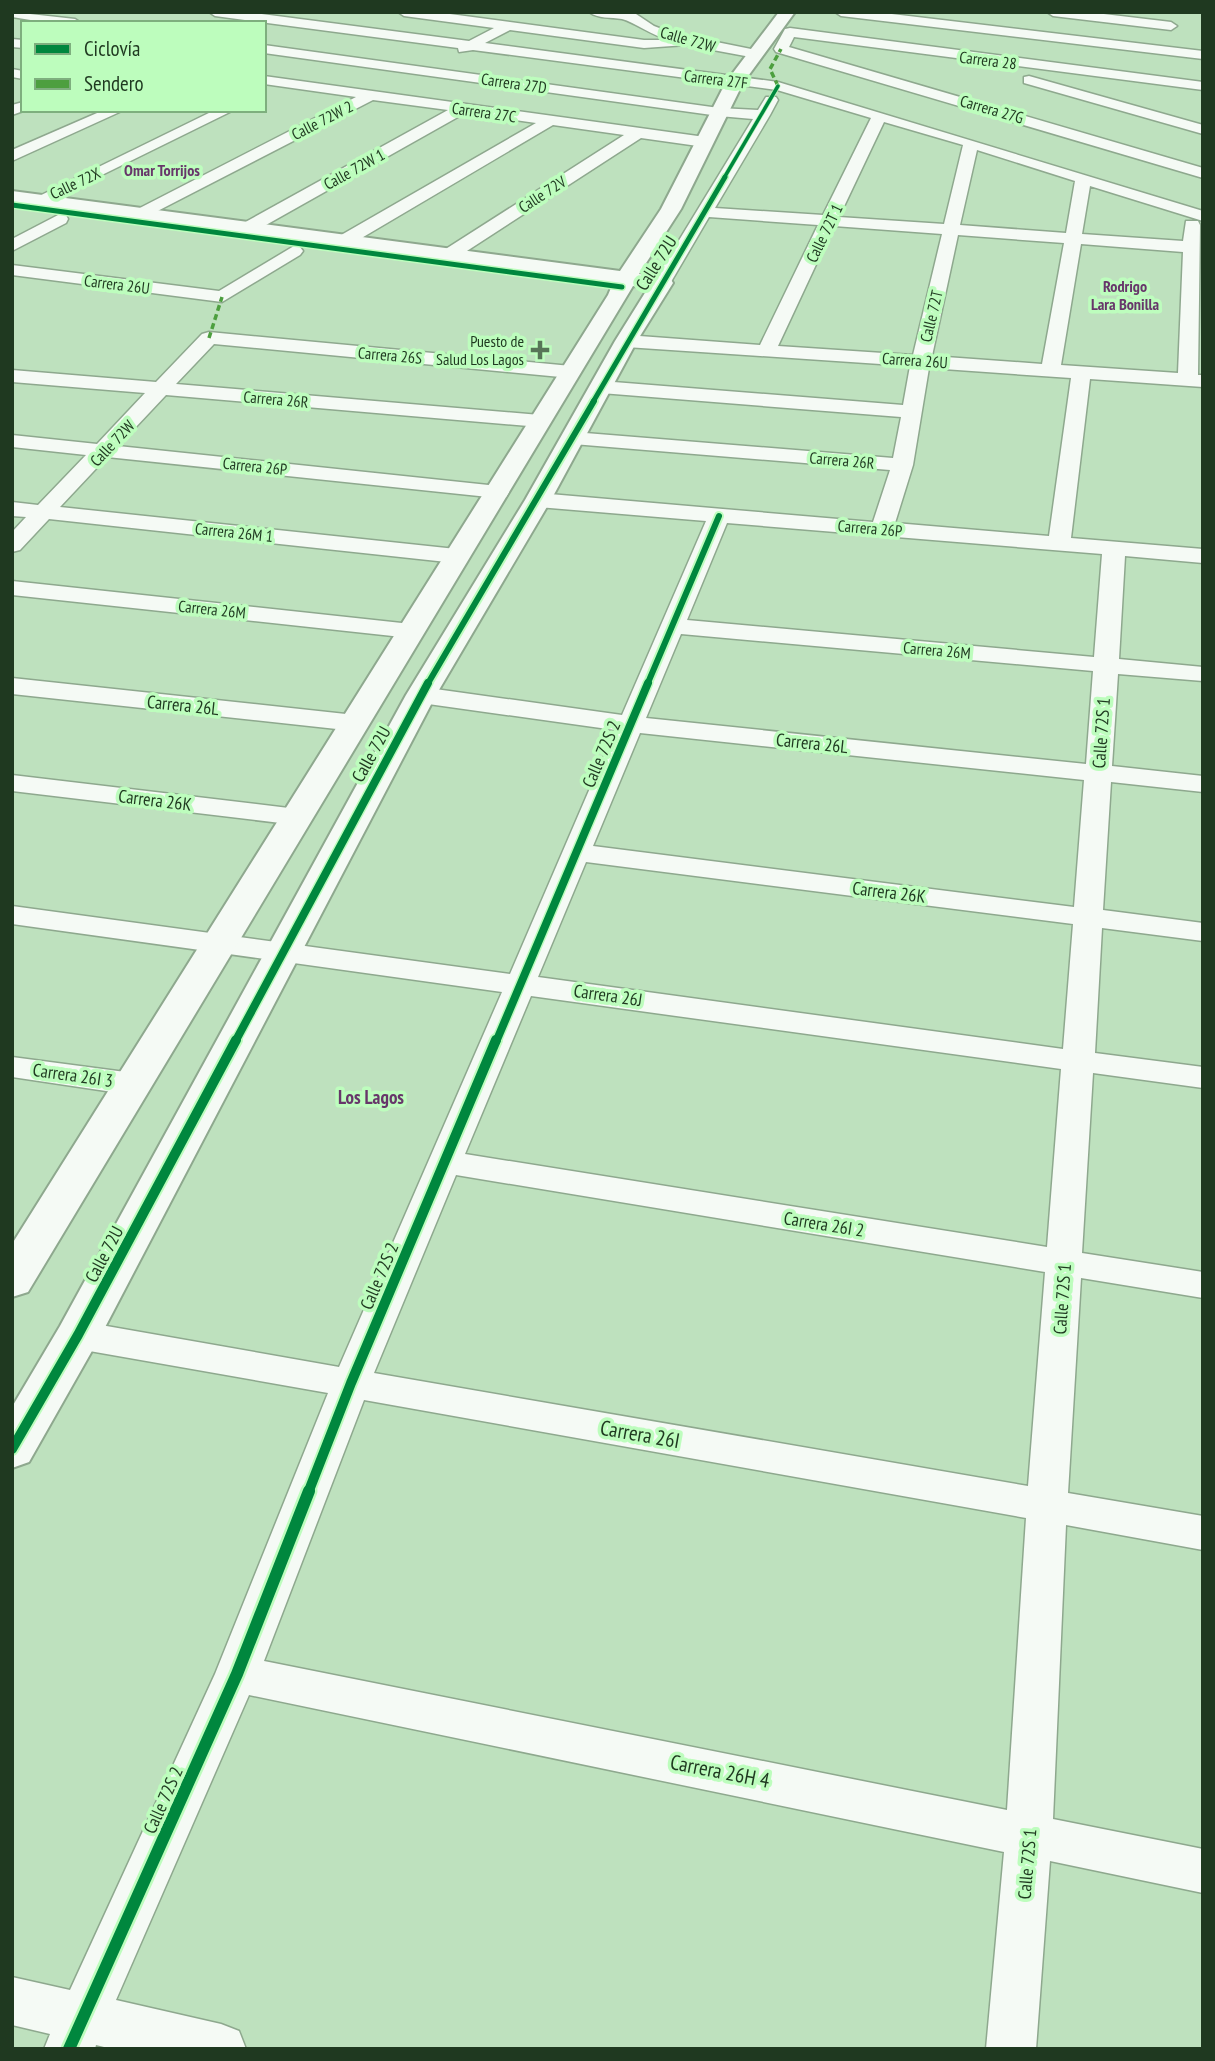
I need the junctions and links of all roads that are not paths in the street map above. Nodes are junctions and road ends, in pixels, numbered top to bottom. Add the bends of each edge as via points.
1 (215, 12) edge
2 (404, 12) edge
3 (595, 12) edge
4 (787, 12) edge
5 (841, 12) edge
6 (1053, 12) edge
7 (12, 13) edge
8 (248, 14) edge
9 (627, 14) edge
10 (804, 18) dead end
11 (62, 21) edge
12 (231, 21) edge
13 (673, 24) dead end
14 (506, 27) junction
15 (782, 31) junction
16 (685, 41) junction
17 (469, 47) junction
18 (759, 48) junction
19 (266, 49) edge
20 (935, 53) junction
21 (1203, 55) edge
22 (1131, 62) junction
23 (423, 70) junction
24 (266, 80) edge
25 (735, 82) junction
26 (284, 83) junction
27 (778, 86) junction
28 (1203, 86) edge
29 (266, 92) edge
30 (370, 95) junction
31 (1101, 101) junction
32 (1077, 107) dead end
33 (461, 109) junction
34 (112, 112) edge
35 (223, 112) edge
36 (719, 112) junction
37 (1053, 114) dead end
38 (763, 115) junction
39 (879, 116) junction
40 (1030, 120) junction
41 (549, 121) junction
42 (1203, 130) edge
43 (638, 133) junction
44 (705, 142) junction
45 (971, 143) junction
46 (12, 156) edge
47 (1203, 173) edge
48 (1083, 178) junction
49 (12, 197) edge
50 (37, 201) junction
51 (12, 212) edge
52 (706, 212) junction
53 (138, 215) junction
54 (1198, 215) edge
55 (60, 219) junction
56 (831, 220) junction
57 (246, 229) junction
58 (951, 229) junction
59 (1072, 238) junction
60 (342, 242) junction
61 (12, 246) edge
62 (1190, 247) junction
63 (294, 251) junction
64 (447, 256) junction
65 (13, 271) edge
66 (639, 289) junction
67 (209, 338) joint
68 (626, 341) junction
69 (767, 349) junction
70 (921, 360) junction
71 (1051, 370) junction
72 (1081, 372) junction
73 (12, 376) edge
74 (586, 379) junction
75 (1196, 380) edge
76 (162, 389) junction
77 (913, 412) junction
78 (540, 421) junction
79 (573, 438) junction
80 (12, 441) edge
81 (105, 450) junction
82 (902, 465) junction
83 (498, 492) junction
84 (538, 499) junction
85 (12, 509) edge
86 (46, 512) junction
87 (719, 516) junction
88 (882, 529) junction
89 (1059, 544) junction
90 (12, 545) edge
91 (1114, 548) junction
92 (456, 556) junction
93 (1203, 556) edge
94 (12, 587) edge
95 (672, 626) junction
96 (411, 631) junction
97 (1106, 665) junction
98 (1203, 674) edge
99 (12, 686) edge
100 (421, 695) junction
101 (355, 723) junction
102 (630, 724) junction
103 (1099, 773) junction
104 (12, 783) edge
105 (1203, 784) edge
106 (297, 817) junction
107 (576, 852) junction
108 (12, 915) edge
109 (1088, 918) junction
110 (1203, 932) edge
111 (218, 944) junction
112 (283, 953) junction
113 (520, 983) junction
114 (1078, 1061) junction
115 (12, 1067) edge
116 (1203, 1078) edge
117 (133, 1084) junction
118 (444, 1162) junction
119 (25, 1237) edge
120 (1064, 1263) junction
121 (12, 1281) edge
122 (1203, 1285) edge
123 (78, 1335) junction
124 (351, 1383) junction
125 (12, 1449) edge
126 (1047, 1505) junction
127 (1203, 1532) edge
128 (237, 1674) junction
129 (1030, 1834) junction
130 (1203, 1871) edge
131 (12, 2001) edge
132 (75, 2033) edge
133 (221, 2049) edge
134 (1011, 2049) edge

1 - 8 street, Carrera 27F
2 - 14 street
3 - 9 street
4 - 15 street, Calle 72U
5 - 22 street, Carrera 28
6 - 22 street via 1175,23
7 - 11 street
8 - 12 street
8 - 17 street, Carrera 27F
9 - 16 street, Calle 72W
10 - 15 street, Calle 72U
13 - 18 street, Calle 72W
14 - 16 street via 644,44
14 - 17 street, Calle 72W 2
15 - 18 street, Calle 72U
15 - 20 street, Carrera 28
15 - 40 street, Carrera 27G via 781,48
16 - 18 street, Calle 72W
17 - 23 street, Calle 72W 2
17 - 25 street, Carrera 27F
18 - 25 street, Calle 72U
19 - 23 street, Carrera 27D
20 - 22 street, Carrera 28
20 - 31 street
21 - 22 street, Carrera 28
22 - 28 street, Carrera 28
23 - 30 street, Calle 72W 2
23 - 36 street, Carrera 27D
24 - 26 street, Carrera 27C
25 - 27 street, Carrera 27F
25 - 36 street, Calle 72U
26 - 29 street
26 - 30 street, Carrera 27C
27 - 38 street, Calle 72U
27 - 39 street, Carrera 27F
30 - 33 street, Carrera 27C
30 - 53 street, Calle 72W 2
31 - 32 street
31 - 42 street
33 - 41 street, Carrera 27C
33 - 57 street, Calle 72W 1
34 - 46 street
35 - 50 street, Calle 72X
36 - 38 street, Carrera 27D
36 - 44 street, Calle 72U
37 - 40 street
38 - 52 street, Calle 72U
39 - 45 street, Carrera 27F
39 - 56 street, Calle 72T 1
40 - 47 street, Carrera 27G
41 - 43 street, Carrera 27C
41 - 60 street
43 - 44 street, Carrera 27C
43 - 64 street, Calle 72V
44 - 66 street, Calle 72U via 671,209
45 - 48 street, Carrera 27F
45 - 58 street, Calle 72T
48 - 54 street, Carrera 27F
48 - 59 street
49 - 50 street
50 - 53 street
51 - 55 street
52 - 56 street
52 - 66 street, Calle 72U
53 - 57 street
54 - 62 street
55 - 61 street
55 - 63 street
56 - 58 street
56 - 69 street, Calle 72T 1
57 - 60 street
58 - 59 street
58 - 70 street, Calle 72T
59 - 62 street
59 - 71 street
60 - 64 street
62 - 75 street
63 - 65 street, Carrera 26U via 222,298
63 - 66 street
64 - 66 street
66 - 68 street, Calle 72U
66 - 74 street, Calle 72U
67 - 74 street, Carrera 26S
67 - 76 street, Calle 72W
68 - 69 street, Carrera 26U
68 - 74 street, Calle 72U
69 - 70 street, Carrera 26U
70 - 71 street, Carrera 26U
70 - 77 street, Calle 72T
71 - 72 street, Carrera 26U
72 - 75 street, Carrera 26U
72 - 89 street
73 - 76 street, Carrera 26R
74 - 77 street, Carrera 26S
74 - 78 street, Calle 72U
74 - 79 street, Calle 72U
76 - 78 street, Carrera 26R
76 - 81 street, Calle 72W
77 - 82 street, Calle 72T
78 - 83 street, Calle 72U
79 - 82 street, Carrera 26R
79 - 84 street, Calle 72U
80 - 81 street, Carrera 26P
81 - 83 street, Carrera 26P
81 - 86 street, Calle 72W
82 - 88 street, Calle 72T
83 - 92 street, Calle 72U
84 - 87 street, Carrera 26P
84 - 100 street, Calle 72U
85 - 86 street, Carrera 26M 1
86 - 90 street, Calle 72W
86 - 92 street, Carrera 26M 1
87 - 88 street, Carrera 26P
87 - 95 street, Calle 72S 2
88 - 89 street, Carrera 26P
89 - 91 street, Carrera 26P
91 - 93 street, Carrera 26P
91 - 97 street, Calle 72S 1
92 - 96 street, Calle 72U
94 - 96 street, Carrera 26M
95 - 97 street, Carrera 26M
95 - 102 street, Calle 72S 2
96 - 101 street, Calle 72U
97 - 98 street, Carrera 26M
97 - 103 street, Calle 72S 1
99 - 101 street, Carrera 26L
100 - 102 street, Carrera 26L
100 - 112 street, Calle 72U
101 - 106 street, Calle 72U
102 - 103 street, Carrera 26L
102 - 107 street, Calle 72S 2
103 - 105 street, Carrera 26L
103 - 109 street, Calle 72S 1
104 - 106 street, Carrera 26K
106 - 111 street, Calle 72U
107 - 109 street, Carrera 26K
107 - 113 street, Calle 72S 2
108 - 111 street, Carrera 26J
109 - 110 street, Carrera 26K
109 - 114 street, Calle 72S 1
111 - 112 street, Carrera 26J
111 - 117 street, Calle 72U
112 - 113 street, Carrera 26J
112 - 123 street, Calle 72U
113 - 114 street, Carrera 26J
113 - 118 street, Calle 72S 2
114 - 116 street, Carrera 26J
114 - 120 street, Calle 72S 1
115 - 117 street, Carrera 26I 3
117 - 119 street, Calle 72U
118 - 120 street, Carrera 26I 2
118 - 124 street, Calle 72S 2
119 - 121 street, Calle 72U
120 - 122 street, Carrera 26I 2
120 - 126 street, Calle 72S 1
123 - 124 street, Carrera 26I
123 - 125 street, Calle 72U
124 - 126 street, Carrera 26I
124 - 128 street, Calle 72S 2
126 - 127 street, Carrera 26I
126 - 129 street, Calle 72S 1
128 - 129 street, Carrera 26H 4
128 - 132 street, Calle 72S 2
129 - 130 street, Carrera 26H 4
129 - 134 street, Calle 72S 1
131 - 132 street
132 - 133 street

